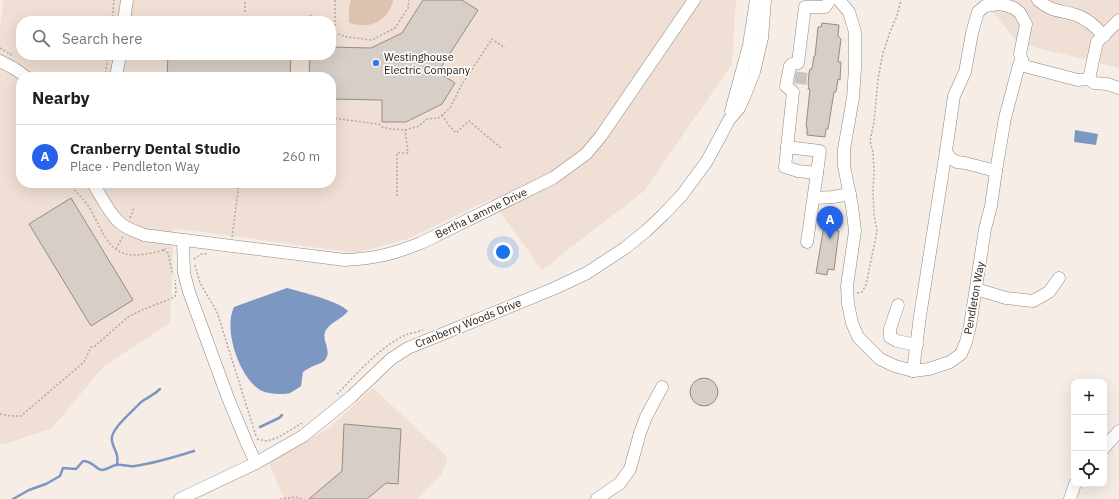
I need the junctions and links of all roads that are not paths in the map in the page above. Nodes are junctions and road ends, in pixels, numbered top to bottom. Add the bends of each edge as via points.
1 (127, 0) edge
2 (694, 0) edge
3 (756, 0) edge
4 (765, 0) edge
5 (830, 0) edge
6 (839, 0) edge
7 (1038, 0) edge
8 (125, 16) edge
9 (1119, 20) edge
10 (1104, 36) junction
11 (119, 60) edge
12 (1022, 60) junction
13 (0, 61) edge
14 (20, 72) edge
15 (117, 72) edge
16 (1089, 79) junction
17 (1119, 88) edge
18 (729, 120) junction
19 (787, 146) junction
20 (946, 151) junction
21 (996, 172) junction
22 (817, 173) junction
23 (96, 188) edge
24 (850, 194) junction
25 (814, 198) junction
26 (183, 240) junction
27 (807, 242) dead end
28 (1059, 278) dead end
29 (976, 289) junction
30 (898, 305) dead end
31 (917, 345) junction
32 (913, 371) junction
33 (662, 387) dead end
34 (1119, 431) edge
35 (1107, 445) edge
36 (256, 463) junction
37 (1074, 487) edge
38 (180, 499) edge
39 (597, 499) edge
40 (1070, 499) edge

1 - 8 street
2 - 26 street, Bertha Lamme Drive via 586,154 553,178 421,244 382,257 345,260
3 - 18 street, Cranberry Woods Drive via 749,45
4 - 18 street, Cranberry Woods Drive via 762,38 754,72 738,108
5 - 19 street via 825,7 805,7 800,67 792,64 790,66 786,86 789,90 797,88
6 - 24 street, Pendleton Way via 849,12 855,32 853,98 844,149 844,166
7 - 10 street via 1054,11 1077,15 1090,21
9 - 10 street
10 - 16 street via 1097,42
11 - 15 street
12 - 16 street via 1024,66 1050,74 1078,80
12 - 20 street via 1020,54 1026,24 1020,13 1005,5 985,6 978,12 965,72 954,96
12 - 21 street, Pendleton Way via 1009,103
13 - 14 street
16 - 17 street via 1094,83
18 - 36 street, Cranberry Woods Drive via 706,161 682,195 626,248 572,281 408,348 391,358 351,397 308,432
19 - 22 street via 785,168
19 - 22 street via 820,151
20 - 21 street via 950,158 957,162
20 - 31 street
21 - 29 street, Pendleton Way
22 - 25 street
23 - 26 street, Bertha Lamme Drive via 109,210 124,226 144,235
24 - 25 street
24 - 32 street, Pendleton Way via 855,231 847,286 852,323 858,337 880,359
25 - 27 street
26 - 36 street via 184,273 189,292 228,398
28 - 29 street via 1049,292 1033,301 1006,298
29 - 32 street, Pendleton Way via 970,326 961,354 950,362
30 - 31 street via 890,337
31 - 32 street
33 - 39 street via 640,432 630,469 620,483
34 - 35 street
36 - 38 street, Cranberry Woods Drive
37 - 40 street

